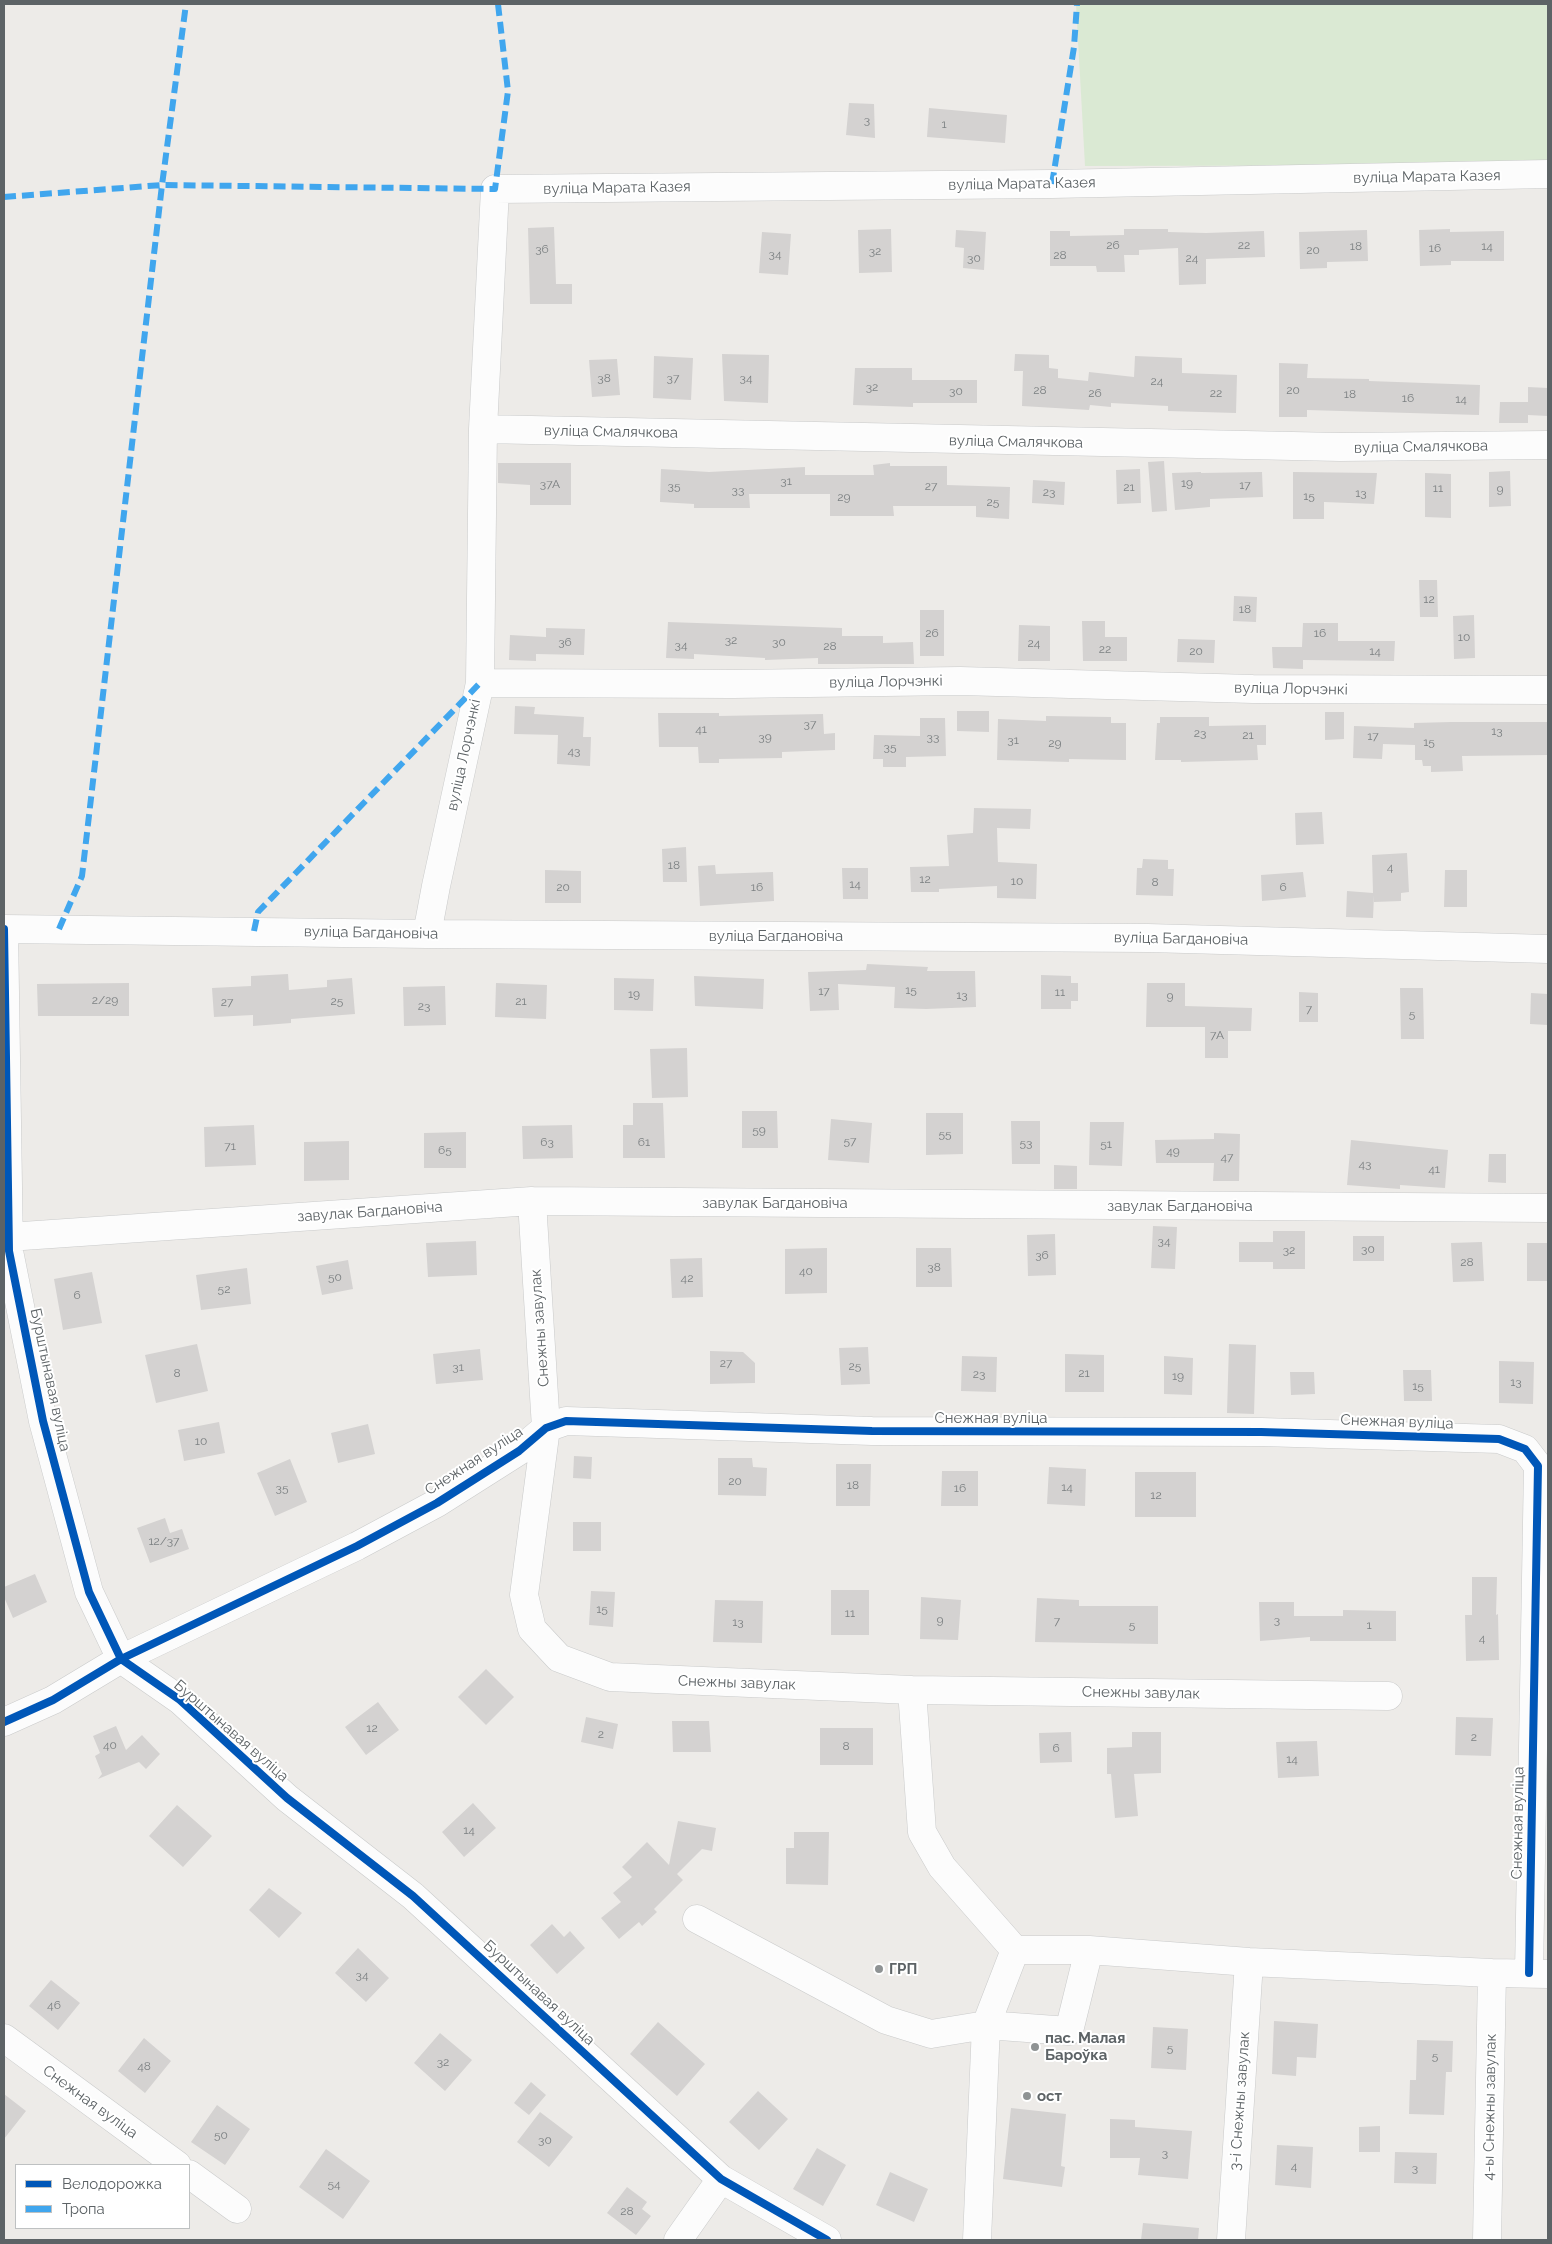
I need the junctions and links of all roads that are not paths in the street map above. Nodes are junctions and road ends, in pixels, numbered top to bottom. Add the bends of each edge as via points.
1 (1548, 174) edge
2 (483, 429) junction
3 (1548, 445) edge
4 (480, 683) junction
5 (1548, 690) edge
6 (4, 929) edge
7 (427, 934) junction
8 (1548, 949) edge
9 (532, 1201) junction
10 (1548, 1208) edge
11 (6, 1238) edge
12 (546, 1428) junction
13 (121, 1659) junction
14 (912, 1690) junction
15 (1388, 1696) dead end
16 (4, 1722) edge
17 (697, 1919) dead end
18 (1016, 1950) junction
19 (1089, 1950) junction
20 (1249, 1962) junction
21 (1492, 1973) junction
22 (1538, 1974) edge
23 (986, 2026) junction
24 (4, 2038) edge
25 (176, 2164) edge
26 (190, 2175) edge
27 (721, 2179) junction
28 (237, 2209) dead end
29 (678, 2240) edge
30 (827, 2240) edge
31 (977, 2240) edge
32 (1231, 2240) edge
33 (1487, 2240) edge

1 - 2 street, вуліца Марата Казея via 1052,184 495,189
2 - 3 street, вуліца Смалячкова via 1330,447
2 - 4 street
4 - 5 street, вуліца Лорчэнкі via 960,681 1253,689
4 - 7 street, вуліца Лорчэнкі
6 - 7 street, вуліца Багдановіча
6 - 11 street, Бурштынавая вуліца
7 - 8 street, вуліца Багдановіча via 1148,938
9 - 10 street, завулак Багдановіча
9 - 11 street, завулак Багдановіча
9 - 12 street, Снежны завулак
11 - 13 street, Бурштынавая вуліца via 43,1421 89,1592
12 - 13 street, Снежная вуліца via 518,1451 437,1503 357,1546
12 - 14 street, Снежны завулак via 524,1595 532,1629 559,1658 610,1677
12 - 22 street, Снежная вуліца via 566,1421 872,1431 1261,1432 1500,1439 1525,1449 1538,1466
13 - 16 street, Снежная вуліца via 53,1700
13 - 27 street, Бурштынавая вуліца via 180,1700 287,1798 413,1896
14 - 15 street, Снежны завулак
14 - 18 street via 922,1832 942,1867
17 - 23 street via 886,2020 931,2034
18 - 19 street
18 - 23 street
19 - 20 street
19 - 23 street via 1069,2031
20 - 21 street
20 - 32 street, 3-і Снежны завулак
21 - 22 street
21 - 33 street, 4-ы Снежны завулак
23 - 31 street
24 - 25 street, Снежная вуліца
26 - 28 street
27 - 29 street
27 - 30 street, Бурштынавая вуліца

